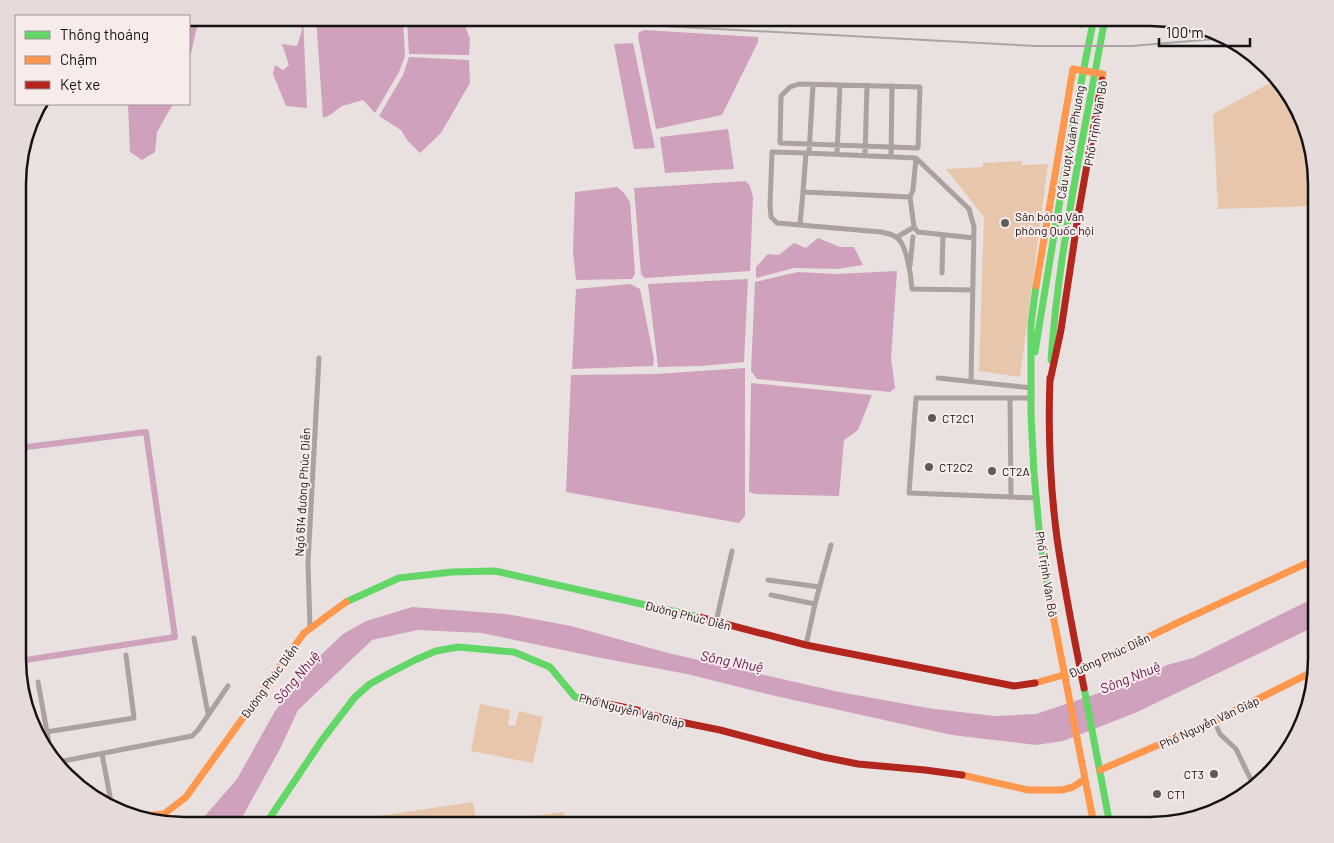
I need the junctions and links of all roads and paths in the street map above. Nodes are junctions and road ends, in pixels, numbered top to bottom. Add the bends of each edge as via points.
1 (1092, 26) edge
2 (1104, 26) edge
3 (813, 85) junction
4 (840, 85) junction
5 (867, 85) junction
6 (892, 86) junction
7 (810, 144) junction
8 (838, 145) junction
9 (866, 146) junction
10 (891, 147) junction
11 (807, 153) junction
12 (837, 154) junction
13 (865, 156) junction
14 (891, 157) junction
15 (916, 158) junction
16 (804, 192) junction
17 (910, 197) junction
18 (800, 224) junction
19 (914, 227) junction
20 (918, 232) junction
21 (943, 235) junction
22 (897, 237) junction
23 (913, 237) junction
24 (974, 238) junction
25 (903, 246) junction
26 (910, 269) junction
27 (942, 274) dead end
28 (973, 290) junction
29 (1040, 325) joint
30 (1053, 328) joint
31 (319, 358) dead end
32 (1032, 367) junction
33 (938, 378) dead end
34 (1050, 381) junction
35 (971, 382) junction
36 (1032, 388) junction
37 (1010, 398) junction
38 (1032, 398) junction
39 (1011, 497) junction
40 (1036, 498) junction
41 (830, 545) dead end
42 (732, 552) dead end
43 (1307, 563) edge
44 (768, 580) dead end
45 (820, 587) junction
46 (771, 596) dead end
47 (815, 604) junction
48 (716, 622) junction
49 (310, 628) junction
50 (194, 638) dead end
51 (806, 645) junction
52 (126, 655) dead end
53 (1081, 670) junction
54 (1066, 675) junction
55 (1306, 675) edge
56 (38, 682) dead end
57 (228, 686) dead end
58 (208, 714) junction
59 (1214, 721) junction
60 (46, 732) junction
61 (47, 738) edge
62 (102, 754) junction
63 (64, 761) edge
64 (1100, 770) junction
65 (1085, 779) junction
66 (1251, 780) edge
67 (111, 799) edge
68 (161, 814) edge
69 (1092, 816) edge
70 (1108, 816) edge
71 (271, 817) edge

1 - 29 street, Cầu vượt Xuân Phương
2 - 30 street, Cầu vượt Xuân Phương via 1070,210
3 - 4 street
3 - 7 street
3 - 7 street via 790,87 781,96 780,143
4 - 5 street
4 - 8 street
5 - 6 street
5 - 9 street
6 - 10 street
6 - 10 street via 920,87 918,148
7 - 8 street
7 - 11 street
8 - 9 street
8 - 12 street
9 - 10 street
9 - 13 street
10 - 14 street
11 - 12 street
11 - 16 street
11 - 18 street via 772,152 771,217 777,223
12 - 13 street
13 - 14 street
14 - 15 street
15 - 17 street
15 - 24 street via 968,209
16 - 17 street
16 - 18 street
17 - 19 street
18 - 22 street via 881,232
19 - 20 street
19 - 22 street
20 - 21 street
20 - 23 street
21 - 24 street
21 - 27 street
22 - 25 street
23 - 25 street
23 - 26 street
24 - 28 street
25 - 26 street
26 - 28 street via 912,289
28 - 35 street
29 - 32 street, Phố Trịnh Văn Bô
30 - 34 street, Phố Trịnh Văn Bô
31 - 49 street, Ngõ 614 đường Phúc Diễn via 308,563
32 - 34 street, Phố Trịnh Văn Bô via 1037,278 1073,69 1103,74
32 - 36 street, Phố Trịnh Văn Bô
33 - 35 street
34 - 53 street, Phố Trịnh Văn Bô via 1052,494 1066,596
35 - 36 street
36 - 38 street, Phố Trịnh Văn Bô
37 - 38 street
37 - 39 street
37 - 39 street via 916,398 909,493
38 - 40 street, Phố Trịnh Văn Bô
39 - 40 street
40 - 54 street, Phố Trịnh Văn Bô via 1049,594
41 - 45 street
42 - 48 street
43 - 53 street, Đường Phúc Diễn
44 - 45 street
45 - 47 street
46 - 47 street
47 - 51 street
48 - 49 street, Đường Phúc Diễn via 495,571 399,578 343,603
48 - 51 street, Đường Phúc Diễn
49 - 68 street, Đường Phúc Diễn via 186,797
50 - 58 street
51 - 54 street, Đường Phúc Diễn via 1014,686
52 - 60 street via 134,718
53 - 54 street, Đường Phúc Diễn
53 - 64 street, Phố Trịnh Văn Bô
54 - 65 street, Phố Trịnh Văn Bô
55 - 59 street, Phố Nguyễn Văn Giáp
56 - 60 street
57 - 58 street
58 - 62 street via 192,736
59 - 64 street, Phố Nguyễn Văn Giáp
59 - 66 street via 1220,734 1236,749
60 - 61 street
62 - 63 street
62 - 67 street
64 - 70 street, Phố Trịnh Văn Bô
65 - 69 street, Phố Trịnh Văn Bô
65 - 71 street, Phố Nguyễn Văn Giáp via 1062,790 1028,790 925,770 858,764 823,757 575,697 550,667 533,659 514,652 458,647 436,650 414,660 370,684 355,697

